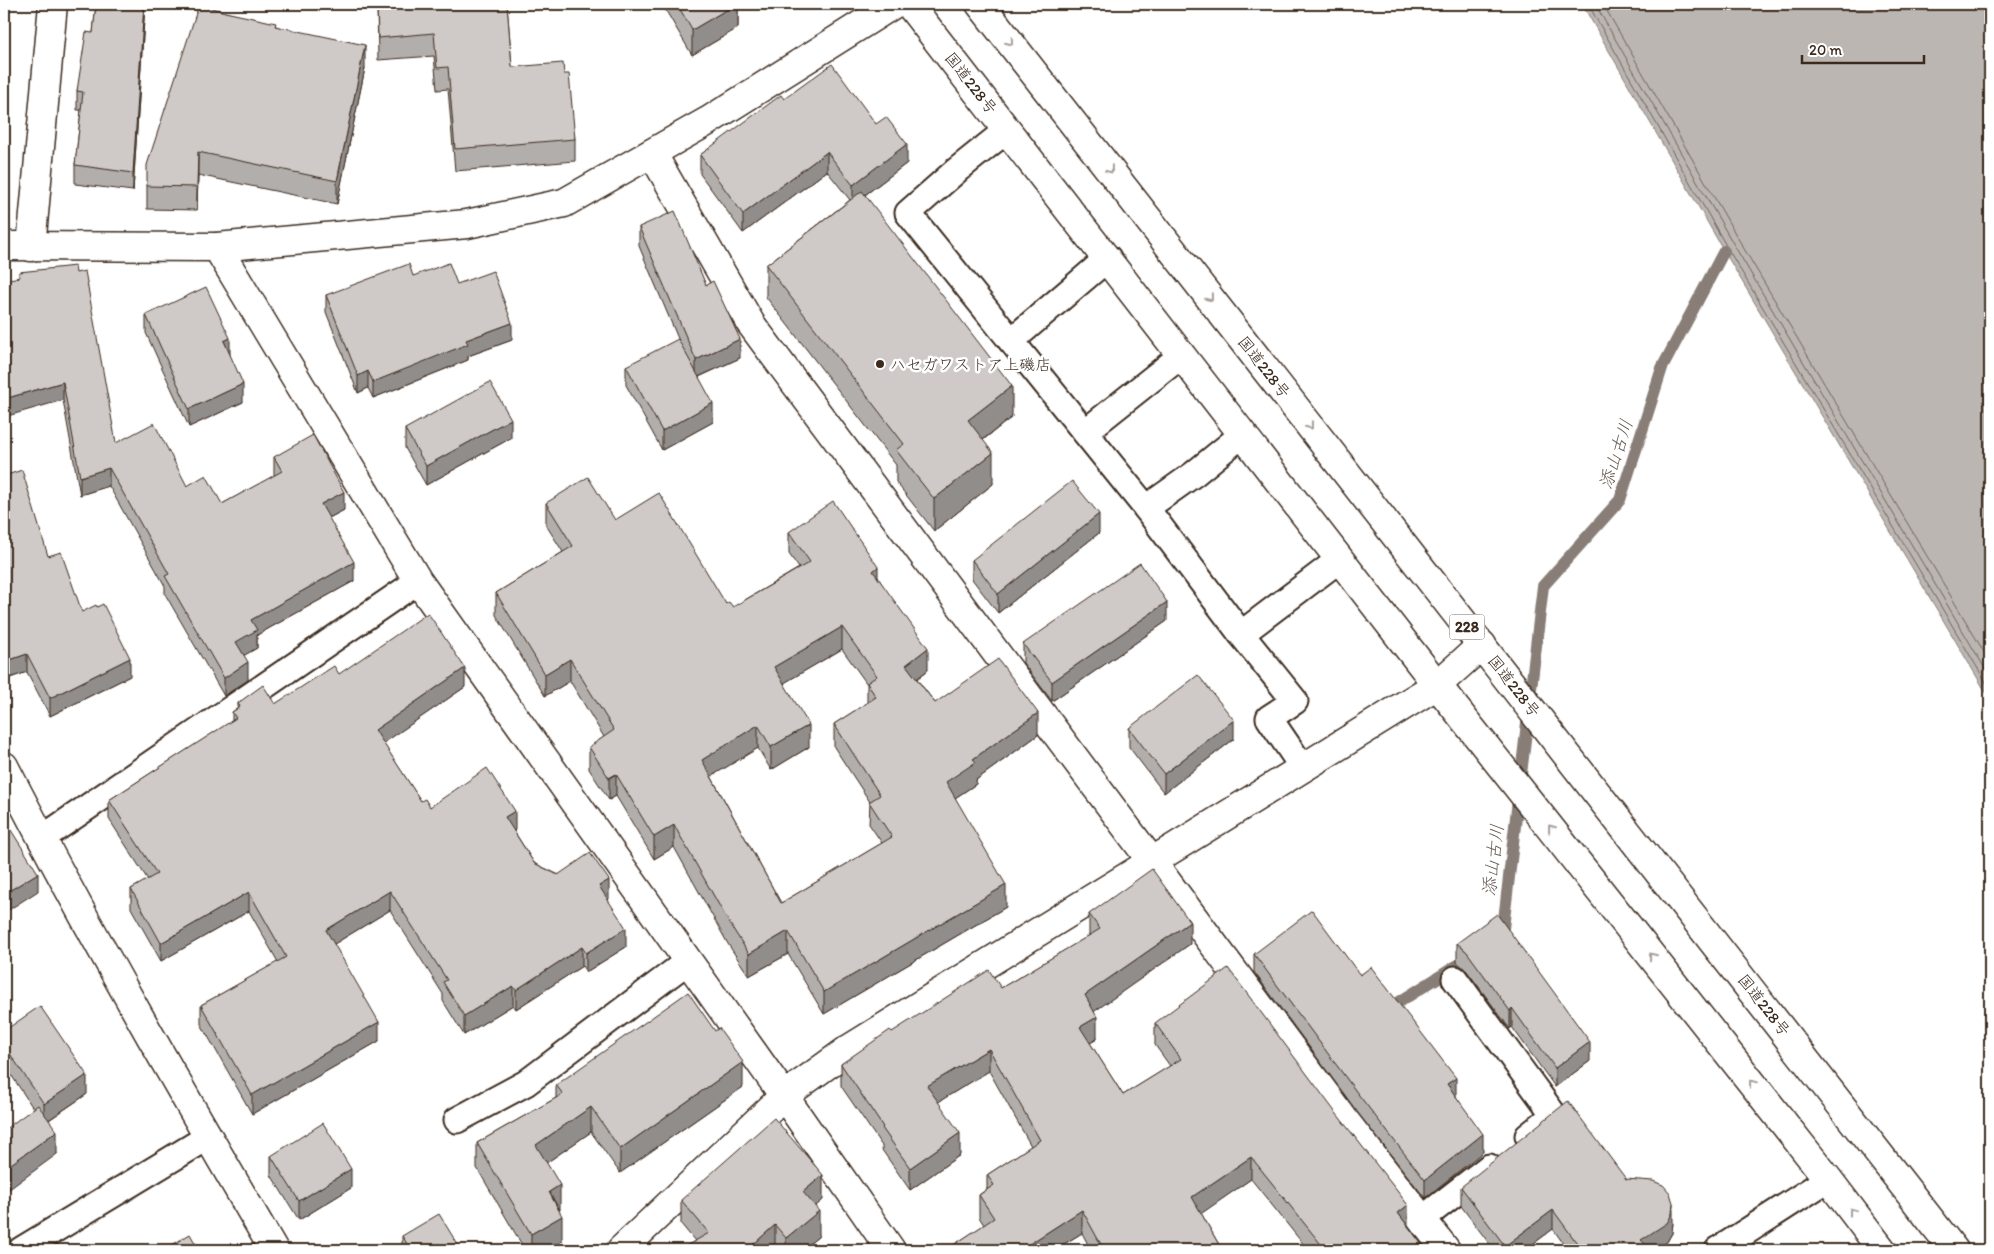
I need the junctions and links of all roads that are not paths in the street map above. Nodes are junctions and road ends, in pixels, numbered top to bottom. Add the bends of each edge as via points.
1 (53, 4) edge
2 (894, 4) edge
3 (910, 4) edge
4 (980, 4) edge
5 (1007, 130) junction
6 (652, 153) junction
7 (4, 246) edge
8 (32, 247) junction
9 (217, 247) junction
10 (1108, 258) junction
11 (1012, 341) junction
12 (1182, 355) junction
13 (1085, 432) junction
14 (1243, 434) junction
15 (1146, 508) junction
16 (1340, 559) junction
17 (418, 581) junction
18 (1241, 634) junction
19 (1482, 645) junction
20 (1437, 685) junction
21 (4, 766) edge
22 (1303, 768) junction
23 (41, 839) junction
24 (1150, 861) junction
25 (688, 961) junction
26 (1455, 979) dead end
27 (784, 1096) junction
28 (457, 1120) dead end
29 (208, 1137) junction
30 (1828, 1179) junction
31 (1422, 1219) junction
32 (21, 1250) edge
33 (274, 1250) edge
34 (621, 1250) edge
35 (891, 1250) edge
36 (1446, 1250) edge
37 (1718, 1250) edge
38 (1882, 1250) edge
39 (1954, 1250) edge

1 - 8 main road
2 - 6 main road
3 - 5 main road, 国道228号
4 -> 19 main road, 国道228号 / 228
5 - 10 main road, 国道228号
5 - 11 lane via 908,213
6 - 9 main road via 564,203 467,224
6 - 24 main road via 751,324
7 - 8 main road
8 - 9 main road
9 - 17 main road
10 - 11 lane
10 - 12 main road, 国道228号
11 - 13 lane
12 - 13 lane
12 - 14 main road, 国道228号
13 - 15 lane
14 - 15 lane
14 - 16 main road, 国道228号
15 - 18 lane
16 - 18 lane
16 - 20 main road, 国道228号
17 - 23 lane
17 - 25 main road
18 - 22 lane via 1295,701 1269,718
19 - 20 main road
19 - 39 main road, 国道228号 / 228
20 - 22 main road
30 -> 20 main road, 国道228号
21 - 23 main road
22 - 24 main road
23 - 29 main road
24 - 27 main road via 849,1049
24 - 31 main road
25 - 27 main road
25 - 28 lane via 526,1083
26 - 31 lane via 1554,1115
27 - 34 main road
27 - 35 main road
29 - 32 lane
29 - 33 main road
30 - 37 lane
38 -> 30 main road, 国道228号
31 - 36 main road

